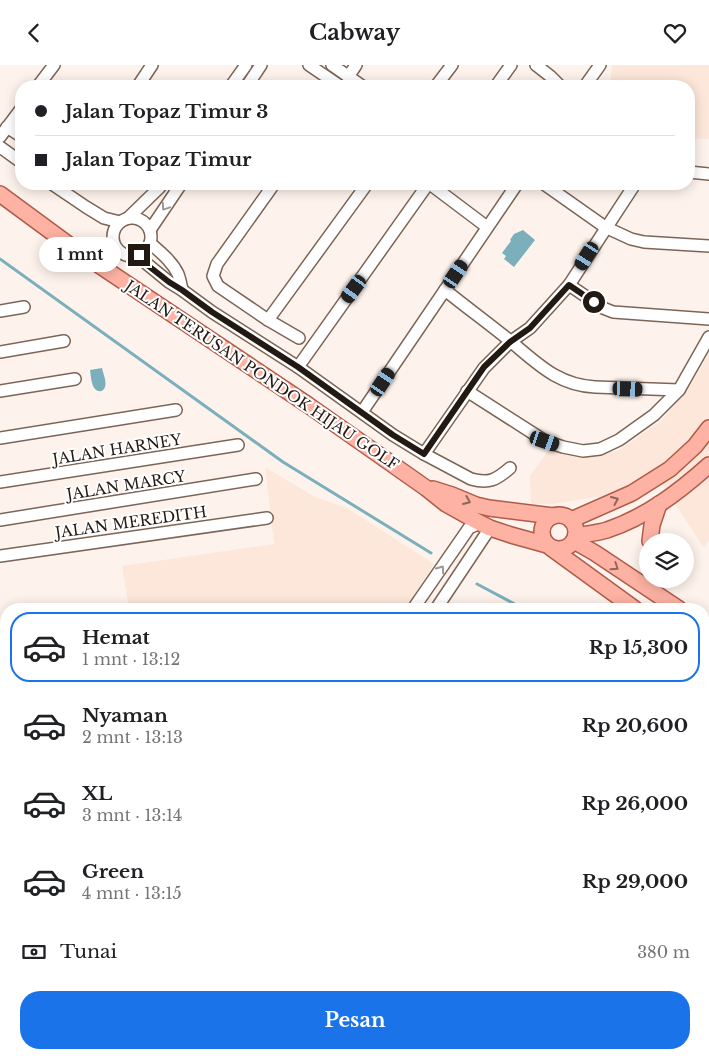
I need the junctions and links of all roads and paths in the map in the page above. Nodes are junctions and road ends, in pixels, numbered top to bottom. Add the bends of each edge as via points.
1 (54, 65) edge
2 (152, 65) edge
3 (246, 65) edge
4 (261, 65) edge
5 (309, 65) edge
6 (332, 65) edge
7 (356, 65) edge
8 (452, 65) edge
9 (511, 65) edge
10 (536, 65) edge
11 (600, 65) edge
12 (348, 77) junction
13 (43, 80) edge
14 (142, 80) edge
15 (235, 80) edge
16 (251, 80) edge
17 (331, 80) edge
18 (353, 80) edge
19 (441, 80) edge
20 (500, 80) edge
21 (554, 80) edge
22 (589, 80) edge
23 (15, 117) edge
24 (7, 127) junction
25 (15, 132) edge
26 (0, 137) edge
27 (0, 147) edge
28 (15, 158) edge
29 (695, 173) edge
30 (709, 174) edge
31 (61, 190) edge
32 (157, 190) edge
33 (177, 190) edge
34 (270, 190) edge
35 (363, 190) edge
36 (425, 190) edge
37 (437, 190) edge
38 (513, 190) edge
39 (553, 190) edge
40 (630, 190) edge
41 (0, 194) edge
42 (104, 218) junction
43 (124, 220) junction
44 (488, 227) junction
45 (606, 227) junction
46 (150, 230) junction
47 (113, 231) junction
48 (150, 243) junction
49 (709, 247) edge
50 (139, 255) junction
51 (569, 285) junction
52 (182, 290) junction
53 (445, 290) junction
54 (24, 307) dead end
55 (0, 311) edge
56 (709, 319) edge
57 (268, 320) junction
58 (709, 337) edge
59 (299, 338) dead end
60 (64, 341) dead end
61 (510, 342) junction
62 (0, 351) edge
63 (298, 367) junction
64 (75, 379) dead end
65 (679, 390) junction
66 (0, 391) edge
67 (467, 391) junction
68 (176, 410) dead end
69 (362, 413) junction
70 (709, 428) edge
71 (0, 438) edge
72 (238, 445) dead end
73 (424, 454) junction
74 (709, 465) edge
75 (510, 468) dead end
76 (256, 479) dead end
77 (0, 482) edge
78 (426, 488) junction
79 (659, 504) junction
80 (508, 511) junction
81 (554, 516) junction
82 (576, 517) junction
83 (267, 518) dead end
84 (0, 521) edge
85 (485, 525) junction
86 (651, 533) edge
87 (580, 537) junction
88 (549, 546) junction
89 (595, 553) junction
90 (0, 556) edge
91 (580, 569) junction
92 (657, 588) edge
93 (659, 596) junction
94 (417, 603) edge
95 (440, 603) edge
96 (627, 603) edge
97 (670, 603) edge

1 - 13 street
2 - 14 street
3 - 15 street
4 - 16 street
5 - 17 street
6 - 12 street
7 - 12 street
8 - 19 street
9 - 20 street
10 - 21 street
11 - 22 street
12 - 18 street
23 - 24 street
24 - 25 street
24 - 26 street
27 - 28 street
29 - 30 street
31 - 42 street
32 - 43 street
33 -> 46 street
34 - 57 street via 217,264 214,274 218,286
35 - 57 street
36 - 63 street
37 - 44 street
38 - 44 street
39 - 45 street
40 - 45 street
41 - 78 main road, JALAN TERUSAN PONDOK HIJAU GOLF via 72,247
42 - 43 street
42 - 47 street
43 - 46 street via 141,220
43 - 47 street
44 - 53 street
45 - 49 street via 644,242
45 - 51 street
46 - 48 street
47 - 50 street via 117,250 129,257
48 - 50 street
48 - 52 street via 175,268
50 - 52 street via 146,264
51 - 56 street via 613,311
51 - 61 street via 530,328
52 - 63 street
53 - 61 street
53 - 69 street
54 - 55 street
57 - 59 street
58 - 65 street
60 - 62 street
61 - 65 street via 571,384
61 - 67 street via 484,367
63 - 69 street
64 - 66 street
65 - 67 street via 654,415 620,441 600,449 582,451 545,441
67 - 73 street
68 - 71 street
69 - 73 street
82 -> 70 main road via 632,493 670,469
72 - 77 street, JALAN HARNEY
73 - 75 street via 478,481 492,480
74 - 79 main road
76 - 84 street, JALAN MARCY
78 -> 80 main road, JALAN TERUSAN PONDOK HIJAU GOLF via 476,505
78 - 85 main road, JALAN TERUSAN PONDOK HIJAU GOLF via 446,504
79 - 86 main road
79 - 87 main road via 607,530
80 - 81 main road, JALAN TERUSAN PONDOK HIJAU GOLF
80 - 85 main road
81 - 82 main road
81 - 88 main road via 542,529
82 - 87 main road
83 - 90 street, JALAN MEREDITH
85 - 88 main road, JALAN TERUSAN PONDOK HIJAU GOLF
94 -> 85 street via 469,528
85 - 95 street
87 - 88 main road via 569,547
87 - 89 main road
88 - 91 main road
89 - 91 main road
89 -> 93 main road
91 - 96 main road
92 - 93 main road
93 - 97 main road

